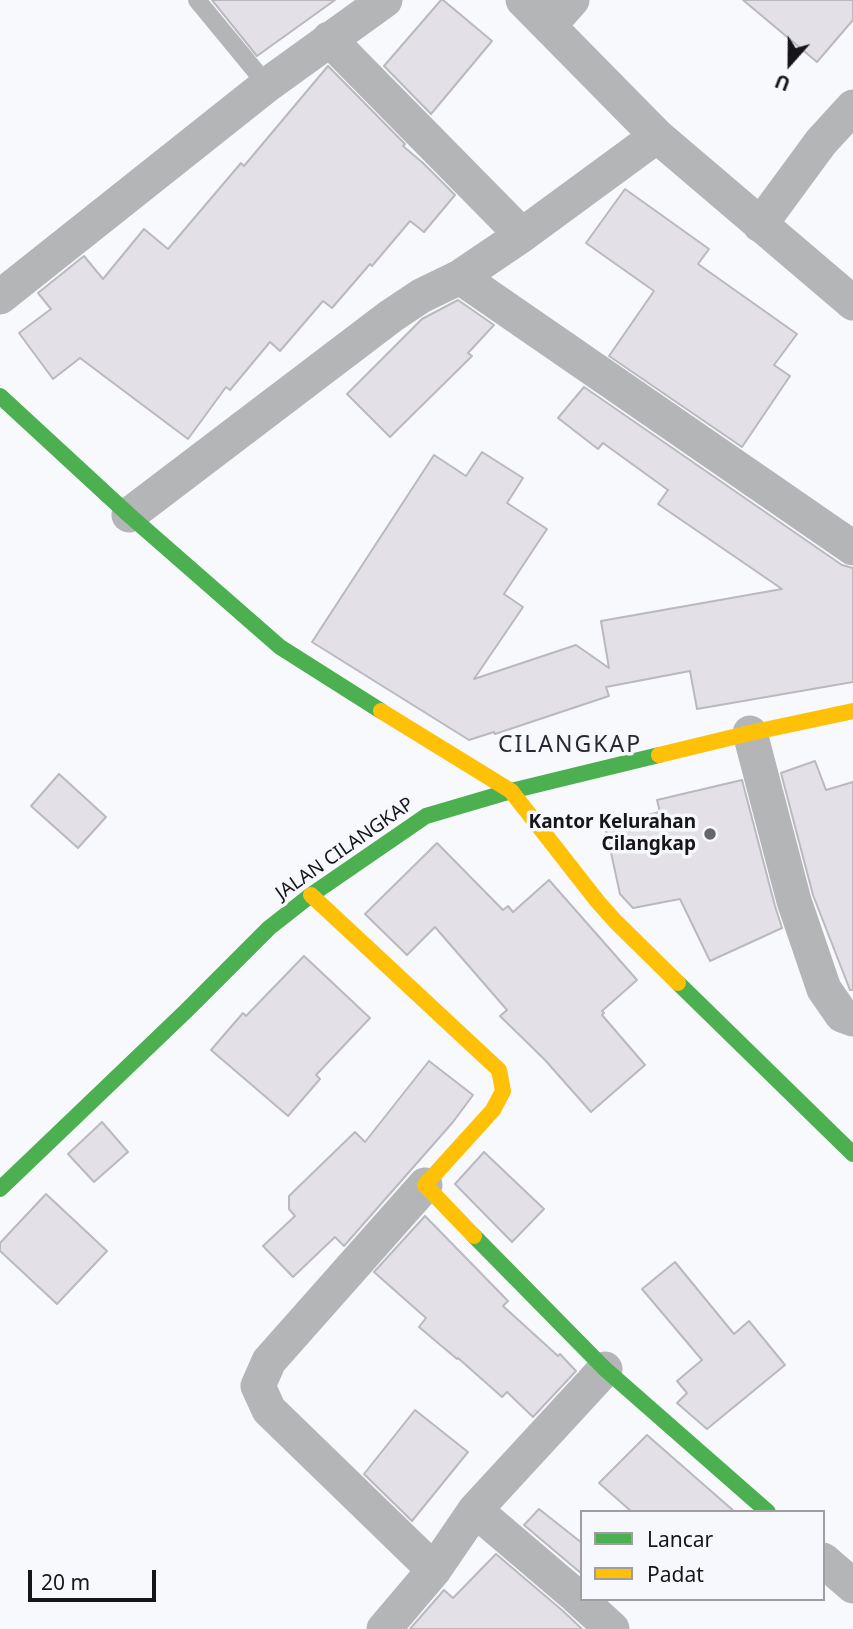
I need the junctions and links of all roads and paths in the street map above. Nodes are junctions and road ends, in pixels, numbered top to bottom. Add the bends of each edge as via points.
1 (197, 0) edge
2 (385, 0) edge
3 (523, 0) edge
4 (572, 0) edge
5 (549, 26) junction
6 (329, 39) junction
7 (267, 85) junction
8 (853, 107) edge
9 (657, 136) junction
10 (837, 136) edge
11 (760, 225) junction
12 (522, 235) junction
13 (460, 277) junction
14 (0, 297) edge
15 (853, 303) edge
16 (0, 396) edge
17 (129, 515) junction
18 (853, 548) edge
19 (853, 711) edge
20 (750, 733) junction
21 (511, 791) junction
22 (311, 895) junction
23 (853, 1020) edge
24 (853, 1154) edge
25 (425, 1185) junction
26 (0, 1189) edge
27 (605, 1369) junction
28 (475, 1510) junction
29 (766, 1510) edge
30 (825, 1562) edge
31 (434, 1570) junction
32 (853, 1586) edge
33 (580, 1600) edge
34 (581, 1601) edge
35 (384, 1629) edge
36 (612, 1629) edge

1 - 7 lane
2 - 6 street
3 - 5 street
4 - 5 street
5 - 9 street
6 - 7 street
6 - 12 street
7 - 14 street
8 - 10 street
9 - 11 street
9 - 12 street
10 - 11 street
11 - 15 street
12 - 13 street
13 - 17 street via 391,316
13 - 18 street
16 - 17 street
17 - 21 street via 280,647
19 - 20 street, JALAN CILANGKAP
20 - 21 street, JALAN CILANGKAP
20 - 23 street via 794,901 824,989 842,1015
21 - 22 street, JALAN CILANGKAP via 426,816
21 - 24 street via 598,902
22 - 25 street via 499,1070 503,1091 493,1110
22 - 26 street, JALAN CILANGKAP via 269,928
25 - 27 street
25 - 31 street via 269,1361 258,1386 269,1410
27 - 28 street
27 - 29 street
28 - 31 street
28 - 33 street
30 - 32 street
31 - 35 street
34 - 36 street

